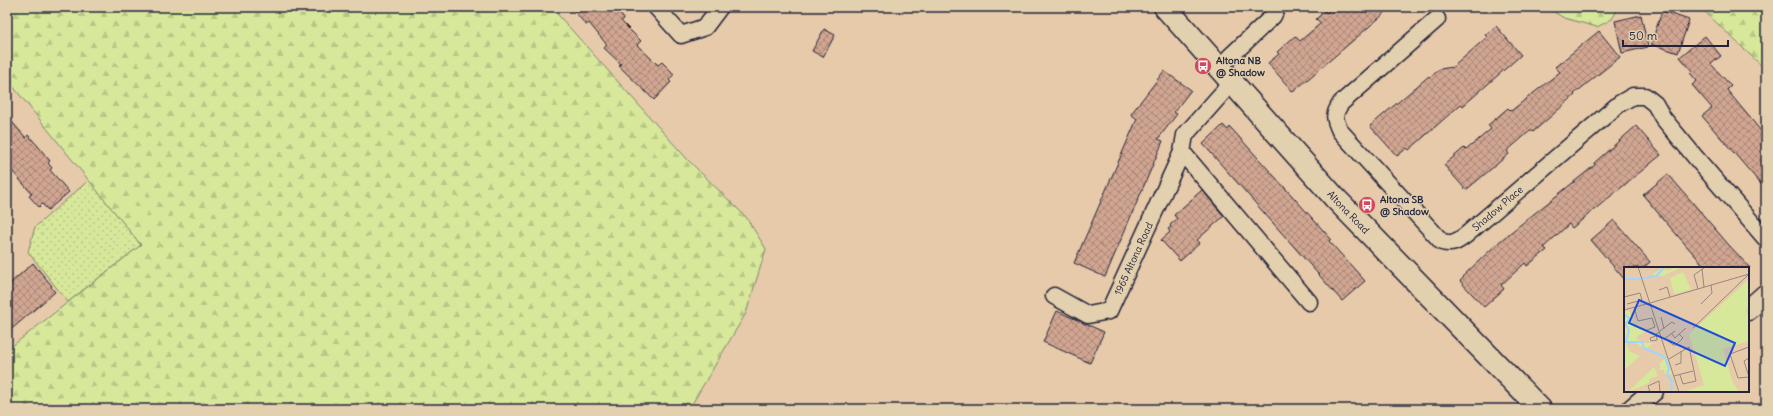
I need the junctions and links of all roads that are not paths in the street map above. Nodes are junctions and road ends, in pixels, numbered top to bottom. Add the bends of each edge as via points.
1 (656, 7) edge
2 (720, 7) edge
3 (1165, 7) edge
4 (1277, 7) edge
5 (1437, 19) dead end
6 (1225, 75) junction
7 (1182, 152) junction
8 (1766, 239) edge
9 (1766, 294) edge
10 (1054, 296) dead end
11 (1309, 302) dead end
12 (1749, 309) edge
13 (1652, 392) edge
14 (1540, 409) edge
15 (1632, 409) edge

1 - 2 street via 681,35 705,27
3 - 6 main road, Altona Road
4 - 6 street, 1965 Altona Road via 1274,16
5 - 8 street, Shadow Place via 1341,103 1335,112 1335,120 1340,131 1442,242 1455,243 1466,235 1619,104 1634,96 1645,96 1655,104 1663,118
6 - 7 street, 1965 Altona Road via 1185,135
6 - 14 main road, Altona Road via 1335,198
7 - 10 street, 1965 Altona Road via 1109,310 1088,315
7 - 11 street
9 - 12 street
13 - 15 street

